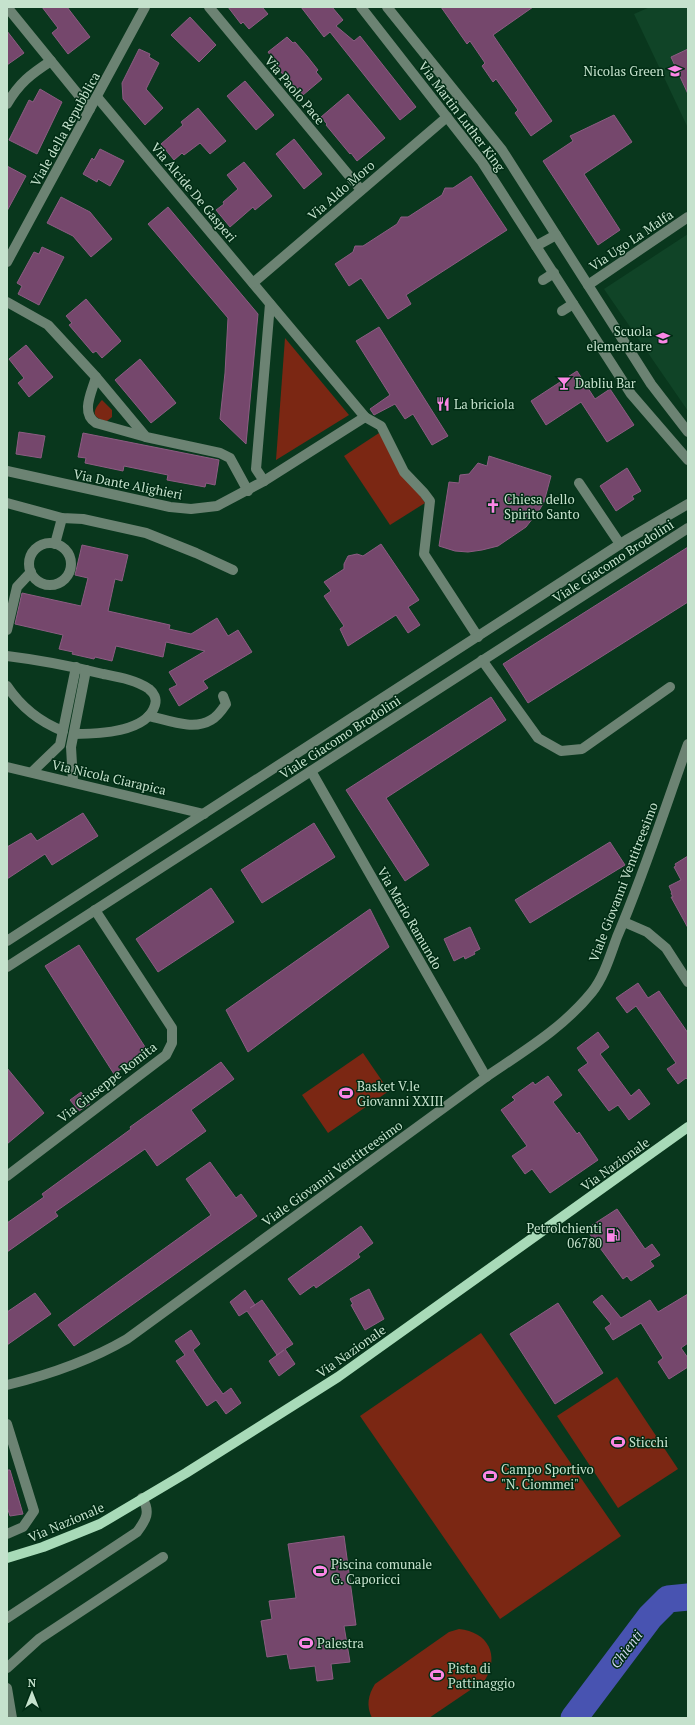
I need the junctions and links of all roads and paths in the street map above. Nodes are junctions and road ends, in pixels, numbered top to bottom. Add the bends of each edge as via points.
1 (7, 7) edge
2 (145, 7) edge
3 (209, 7) edge
4 (361, 7) edge
5 (387, 7) edge
6 (51, 61) junction
7 (97, 97) junction
8 (7, 104) edge
9 (90, 109) junction
10 (447, 117) junction
11 (361, 190) junction
12 (688, 217) edge
13 (556, 235) junction
14 (536, 246) junction
15 (7, 262) edge
16 (554, 273) junction
17 (543, 280) dead end
18 (253, 283) junction
19 (588, 284) junction
20 (7, 302) edge
21 (270, 304) junction
22 (573, 304) junction
23 (562, 311) dead end
24 (96, 377) junction
25 (365, 417) junction
26 (688, 432) edge
27 (146, 437) junction
28 (688, 460) edge
29 (7, 471) edge
30 (264, 481) junction
31 (579, 483) dead end
32 (248, 491) junction
33 (7, 503) edge
34 (688, 504) edge
35 (62, 518) junction
36 (688, 528) edge
37 (55, 544) junction
38 (620, 544) junction
39 (233, 570) dead end
40 (30, 572) junction
41 (7, 630) edge
42 (478, 637) junction
43 (7, 656) edge
44 (482, 660) junction
45 (76, 667) junction
46 (86, 670) junction
47 (7, 686) edge
48 (670, 687) dead end
49 (223, 696) dead end
50 (149, 716) junction
51 (63, 731) junction
52 (74, 734) junction
53 (688, 744) edge
54 (7, 767) edge
55 (311, 771) junction
56 (32, 772) junction
57 (73, 781) junction
58 (204, 814) junction
59 (95, 910) junction
60 (624, 922) junction
61 (7, 941) edge
62 (7, 967) edge
63 (688, 982) edge
64 (486, 1077) junction
65 (688, 1127) edge
66 (7, 1176) edge
67 (7, 1385) edge
68 (7, 1424) edge
69 (142, 1498) junction
70 (7, 1534) edge
71 (163, 1557) dead end
72 (7, 1558) edge
73 (7, 1618) edge
74 (7, 1668) edge
75 (7, 1688) edge
76 (12, 1718) edge

1 - 6 street
2 - 7 street, Viale della Repubblica
3 - 11 street, Via Paolo Pace
4 - 10 street, Via Martin Luther King
5 - 13 street, Via Martin Luther King via 502,150
6 - 8 street via 16,88
6 - 9 street
7 - 9 street, Viale della Repubblica
7 - 18 street, Via Alcide De Gasperi
9 - 15 street, Viale della Repubblica
10 - 11 street, Via Aldo Moro
10 - 14 street, Via Martin Luther King via 482,162
11 - 18 street, Via Aldo Moro
12 - 19 street, Via Ugo La Malfa
13 - 14 street
13 - 19 street, Via Martin Luther King
14 - 16 street, Via Martin Luther King
16 - 17 street
16 - 22 street, Via Martin Luther King
18 - 21 street, Via Alcide De Gasperi
19 - 26 street, Via Martin Luther King via 651,384
20 - 24 street via 48,324
21 - 25 street, Via Alcide De Gasperi
21 - 30 street via 256,469
22 - 23 street
22 - 28 street, Via Martin Luther King via 631,394
24 - 27 street
24 - 27 street via 88,403 91,420
25 - 30 street, Via Dante Alighieri
25 - 42 street, Via Alcide De Gasperi via 381,426 404,472 430,501 424,554
27 - 32 street via 220,453 230,458
29 - 32 street, Via Dante Alighieri via 170,507 217,506
30 - 32 street, Via Dante Alighieri
31 - 38 street
33 - 35 street
34 - 38 street, Viale Giacomo Brodolini
35 - 37 street
35 - 39 street via 83,519 146,533
36 - 44 street, Viale Giacomo Brodolini
37 - 40 street via 36,548 30,559
37 - 40 street via 67,552 70,558 71,565 66,578 46,585 34,578
38 - 42 street, Viale Giacomo Brodolini
40 - 41 street via 17,587
42 - 58 street, Viale Giacomo Brodolini
43 - 45 street
44 - 48 street via 538,738 561,750 582,749
44 - 55 street, Viale Giacomo Brodolini
45 - 46 street
45 - 51 street
46 - 50 street via 121,678 150,689 155,696 155,704
46 - 52 street
47 - 51 street via 29,712 48,725
49 - 50 street via 226,704 213,720 202,725 190,725
50 - 52 street via 134,725 118,730
51 - 56 street via 60,745
52 - 57 street via 71,747
53 - 60 street, Viale Giovanni Ventitreesimo
54 - 56 street, Via Nicola Ciarapica
55 - 59 street, Viale Giacomo Brodolini
55 - 64 street, Via Mario Ramundo
56 - 57 street, Via Nicola Ciarapica
57 - 58 street, Via Nicola Ciarapica
58 - 61 street, Viale Giacomo Brodolini
59 - 62 street, Viale Giacomo Brodolini
59 - 66 street, Via Giuseppe Romita via 172,1028 172,1043 166,1055
60 - 63 street via 647,932 666,948
60 - 64 street, Viale Giovanni Ventitreesimo via 593,991 570,1016 542,1039
64 - 67 street, Viale Giovanni Ventitreesimo via 127,1339 105,1352
65 - 69 main road, Via Nazionale via 338,1377
68 - 70 street via 34,1511 23,1527
69 - 72 main road, Via Nazionale via 100,1524 43,1547
69 - 73 street via 148,1511 146,1520 137,1532
71 - 74 street via 38,1639
75 - 76 street

